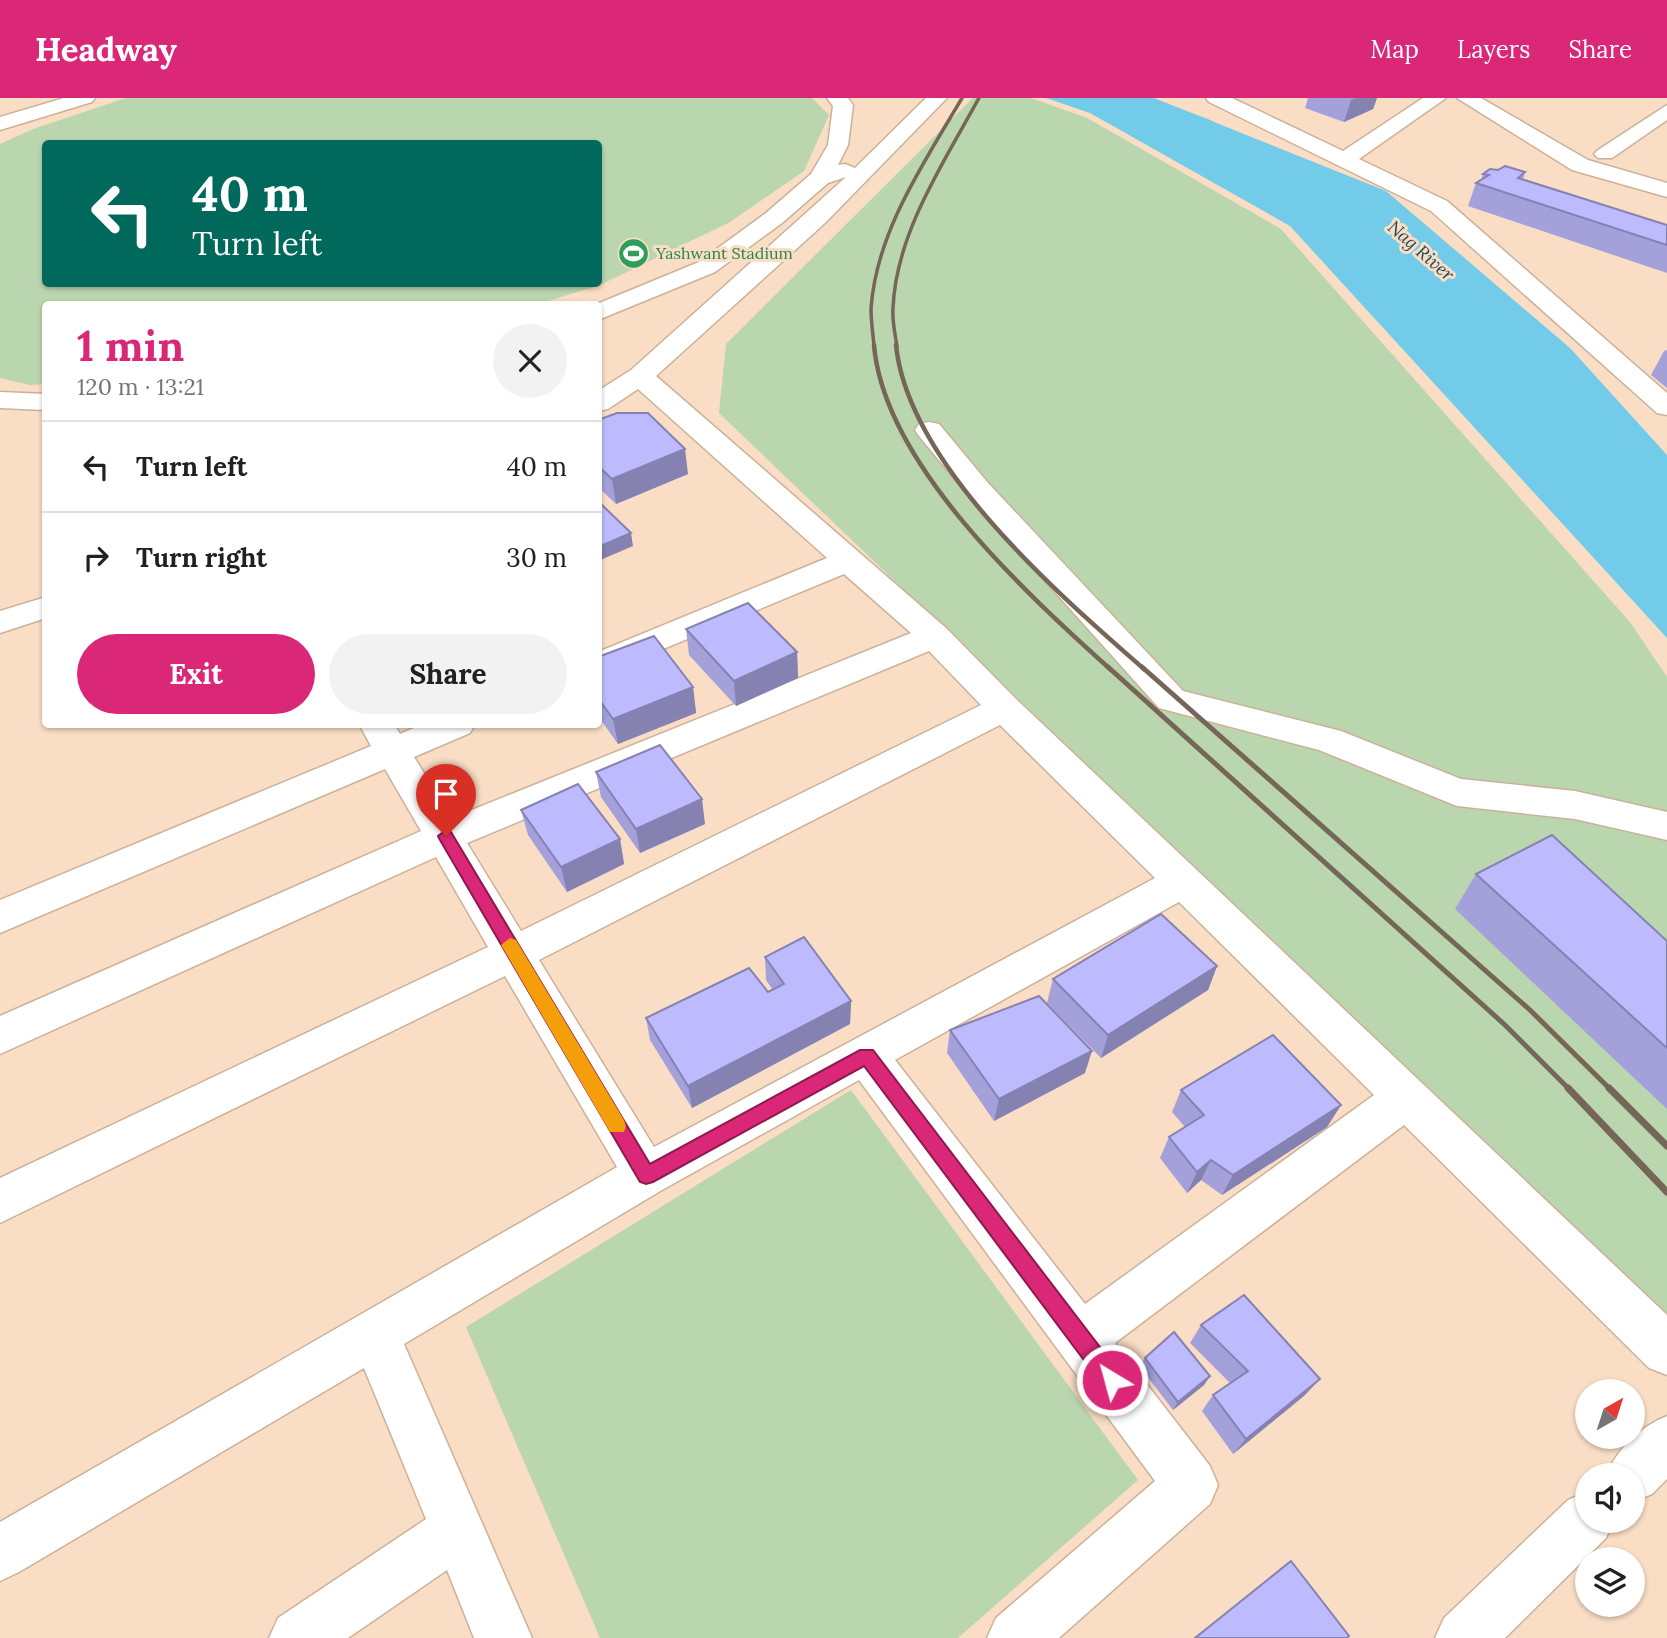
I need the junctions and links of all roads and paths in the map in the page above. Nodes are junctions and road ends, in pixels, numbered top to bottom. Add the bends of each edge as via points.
1 (85, 98) edge
2 (837, 98) edge
3 (937, 98) edge
4 (1216, 98) edge
5 (1436, 98) edge
6 (1467, 98) edge
7 (1667, 111) edge
8 (0, 124) edge
9 (1605, 153) dead end
10 (1345, 159) junction
11 (875, 160) junction
12 (820, 178) junction
13 (1666, 189) edge
14 (602, 311) edge
15 (640, 376) junction
16 (0, 400) edge
17 (602, 400) edge
18 (42, 402) edge
19 (1667, 407) edge
20 (929, 430) dead end
21 (846, 561) junction
22 (42, 608) edge
23 (0, 622) edge
24 (934, 636) junction
25 (602, 663) edge
26 (1004, 708) junction
27 (437, 728) edge
28 (385, 738) edge
29 (1667, 826) edge
30 (446, 836) junction
31 (1183, 881) junction
32 (0, 917) edge
33 (515, 953) junction
34 (0, 1037) edge
35 (866, 1055) junction
36 (1407, 1097) junction
37 (646, 1175) junction
38 (0, 1201) edge
39 (375, 1334) junction
40 (1080, 1338) junction
41 (1667, 1350) edge
42 (1667, 1442) edge
43 (1645, 1463) edge
44 (457, 1531) junction
45 (1575, 1531) edge
46 (0, 1553) edge
47 (298, 1638) edge
48 (503, 1638) edge
49 (1016, 1638) edge
50 (1464, 1638) edge

1 - 8 street
2 - 12 street via 843,105 838,145
3 - 11 street
4 - 10 street
5 - 10 street
6 - 13 street via 1580,165
7 - 9 street
10 - 19 street via 1439,206
11 - 12 street
11 - 15 street
12 - 14 street via 707,267
15 - 17 street
15 - 21 street
16 - 18 street
20 - 29 street via 1171,700 1328,740 1457,792 1575,805
21 - 24 street
21 - 25 street
22 - 23 street
24 - 26 street
24 - 30 street
26 - 31 street
26 - 33 street
27 - 28 street
28 - 30 street
28 - 32 street
30 - 33 street
30 - 34 street
31 - 35 street
31 - 36 street
33 - 37 street
33 - 38 street
35 - 37 street
35 - 40 street
36 - 40 street
36 - 41 street
37 - 39 street
39 - 44 street
39 - 46 street
40 - 49 street via 1191,1485
42 - 43 street
44 - 47 street
44 - 48 street
45 - 50 street

